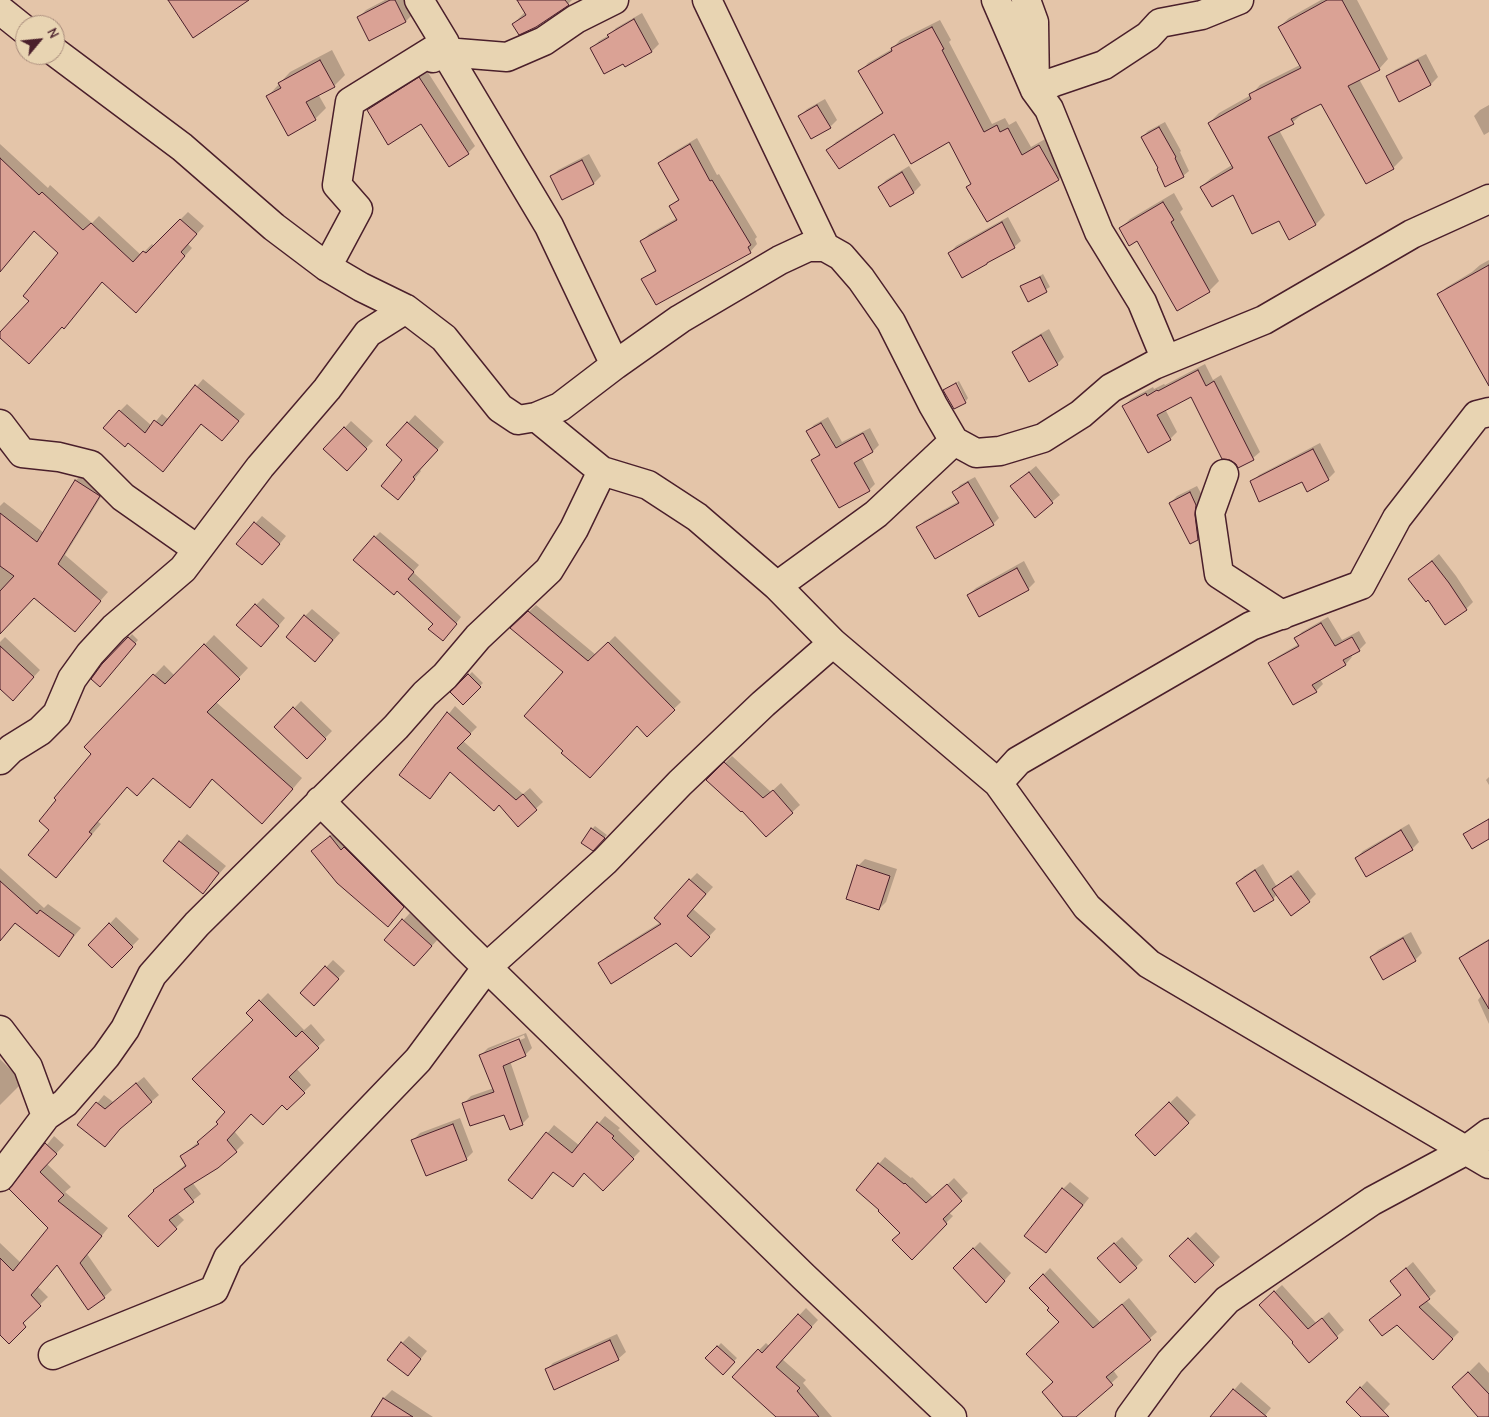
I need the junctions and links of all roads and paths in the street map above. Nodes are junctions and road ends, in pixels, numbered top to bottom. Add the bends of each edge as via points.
1 (419, 0) edge
2 (614, 0) edge
3 (707, 0) edge
4 (996, 0) edge
5 (1026, 0) edge
6 (1239, 0) edge
7 (0, 10) edge
8 (15, 22) edge
9 (445, 52) junction
10 (65, 59) edge
11 (1035, 90) junction
12 (350, 102) junction
13 (1489, 198) edge
14 (825, 247) junction
15 (327, 267) junction
16 (361, 287) junction
17 (406, 309) junction
18 (368, 333) junction
19 (1166, 360) junction
20 (614, 365) junction
21 (1489, 412) edge
22 (536, 417) junction
23 (0, 424) edge
24 (954, 442) junction
25 (602, 471) junction
26 (1224, 474) dead end
27 (197, 549) junction
28 (777, 586) junction
29 (1282, 615) junction
30 (833, 643) junction
31 (4, 752) edge
32 (998, 783) junction
33 (320, 801) junction
34 (487, 967) junction
35 (0, 1030) edge
36 (46, 1116) junction
37 (1489, 1132) edge
38 (1466, 1151) junction
39 (1489, 1164) edge
40 (0, 1177) edge
41 (53, 1355) dead end
42 (952, 1417) edge
43 (1130, 1417) edge

1 - 12 street via 445,43
2 - 9 street via 576,19 544,41 507,57
3 - 14 street
4 - 11 street
5 - 11 street via 1034,22
6 - 11 street via 1202,15 1160,23 1148,36 1104,65
7 - 8 street
9 - 12 street
9 - 20 street via 549,226
10 - 15 street via 182,147 274,227
11 - 19 street via 1049,109 1099,232 1142,302
12 - 15 street via 337,185 358,209
13 - 19 street via 1412,234 1264,320
14 - 20 street via 808,247 780,260 680,319
14 - 24 street via 841,256 891,322
15 - 16 street
16 - 17 street
16 - 18 street
17 - 18 street
17 - 22 street via 444,338 500,408 518,420
18 - 27 street via 327,389 260,467
19 - 24 street via 1111,388 1081,414 1042,438 1000,451 976,454
20 - 22 street via 560,407
21 - 29 street via 1477,415 1397,518 1361,585
22 - 25 street
23 - 27 street via 22,453 91,465 123,497
24 - 28 street via 876,514
25 - 28 street via 648,485 698,517
25 - 33 street via 574,529 549,570 478,637 396,727
26 - 29 street via 1210,513 1219,574
27 - 31 street via 183,569 114,628 90,654 72,679 57,714 40,732
28 - 30 street
29 - 32 street via 1251,626 1018,762
30 - 32 street
30 - 34 street via 680,783 606,861
32 - 38 street via 1087,907 1149,964
33 - 34 street
33 - 36 street via 197,924 158,968 125,1029 106,1056 65,1103
34 - 41 street via 418,1060 228,1258 214,1290
34 - 42 street
35 - 36 street via 28,1067
36 - 40 street
37 - 38 street
38 - 39 street
38 - 43 street via 1372,1201 1227,1300 1170,1362

